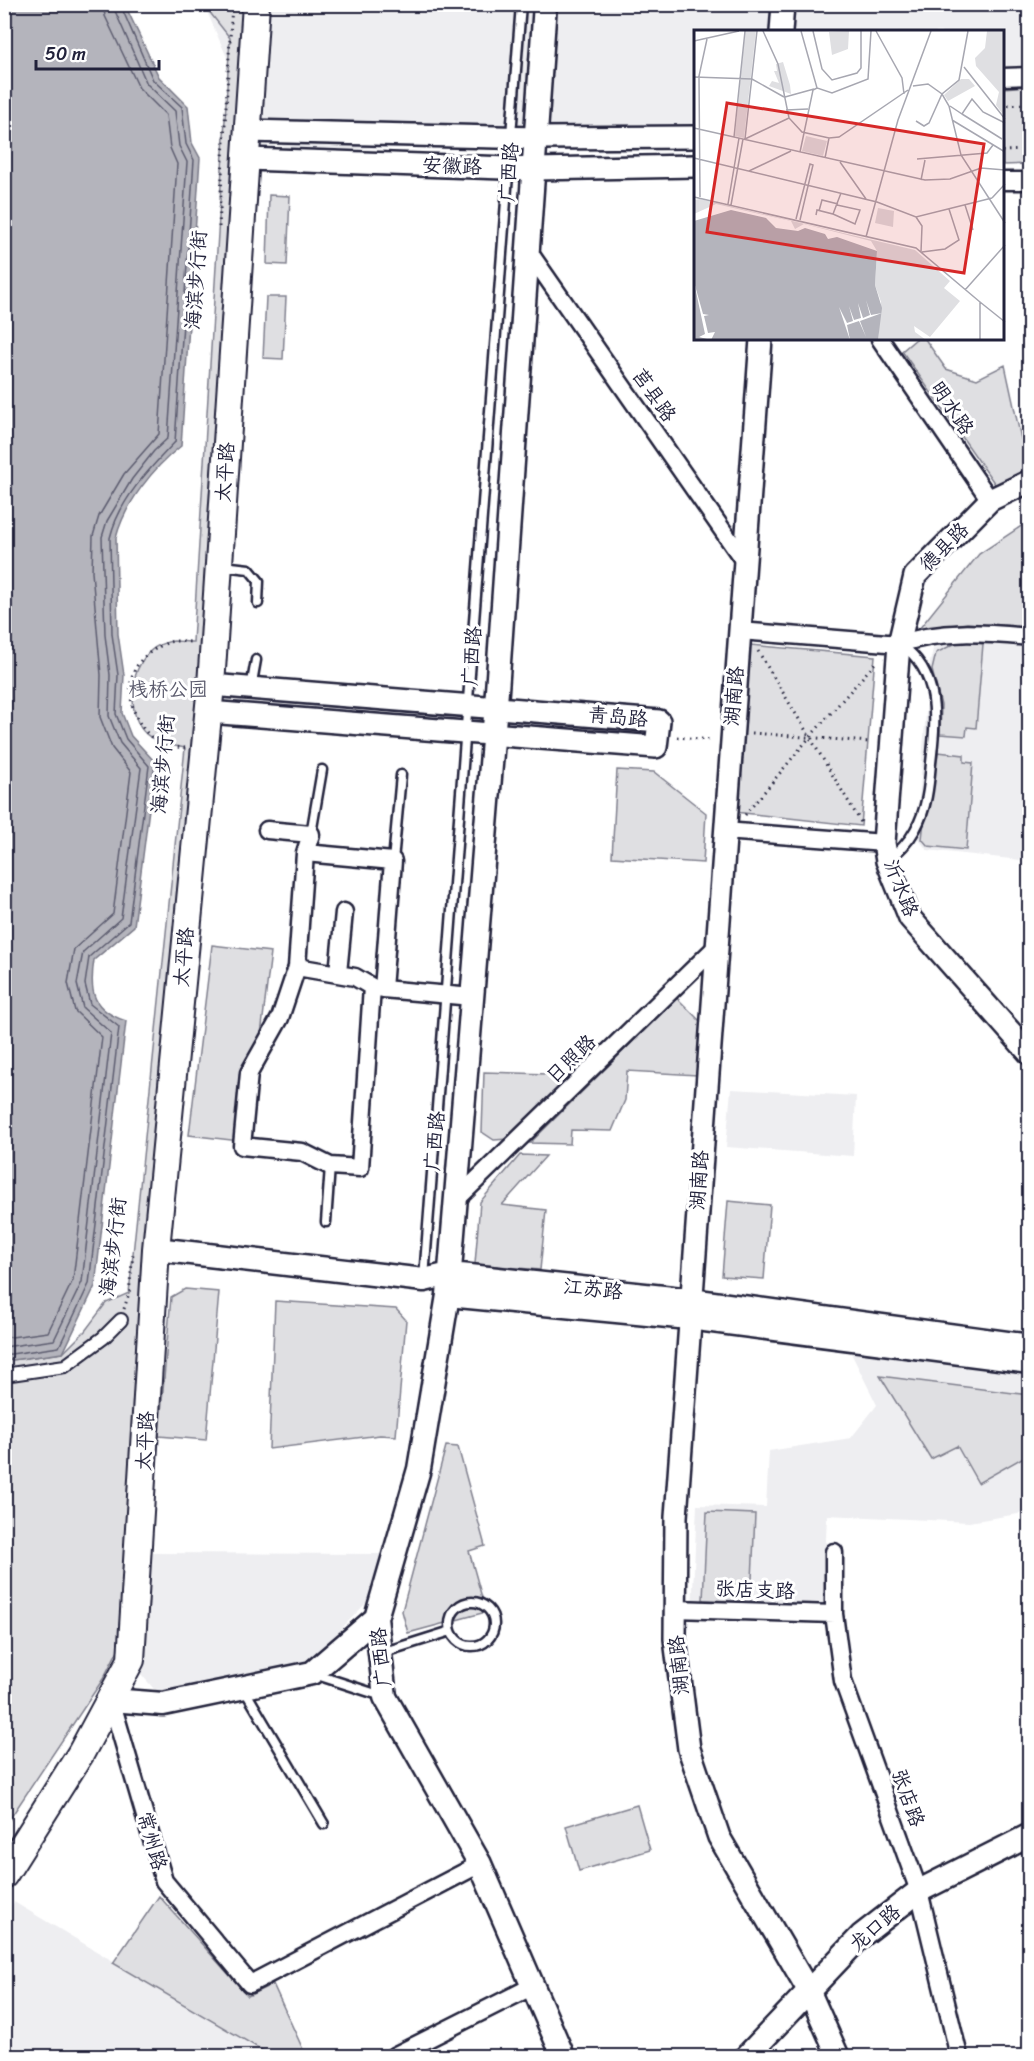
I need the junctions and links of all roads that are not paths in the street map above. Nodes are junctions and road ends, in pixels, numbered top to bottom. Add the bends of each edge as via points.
1 (521, 4) edge
2 (544, 4) edge
3 (783, 4) edge
4 (244, 8) edge
5 (781, 30) edge
6 (1029, 76) edge
7 (1004, 77) edge
8 (247, 131) junction
9 (694, 137) edge
10 (512, 138) junction
11 (537, 138) junction
12 (245, 159) junction
13 (694, 166) edge
14 (510, 168) junction
15 (535, 169) junction
16 (1004, 181) edge
17 (1029, 181) edge
18 (529, 252) junction
19 (760, 340) edge
20 (881, 340) edge
21 (1029, 481) edge
22 (990, 500) junction
23 (219, 554) junction
24 (744, 561) junction
25 (258, 603) dead end
26 (740, 631) junction
27 (1029, 637) edge
28 (899, 644) junction
29 (256, 660) dead end
30 (211, 685) junction
31 (256, 688) junction
32 (432, 702) junction
33 (469, 705) junction
34 (495, 707) junction
35 (208, 712) junction
36 (260, 716) junction
37 (430, 730) junction
38 (467, 733) junction
39 (493, 735) junction
40 (322, 770) dead end
41 (401, 775) dead end
42 (267, 830) dead end
43 (724, 831) junction
44 (311, 834) junction
45 (886, 852) junction
46 (305, 853) junction
47 (393, 861) junction
48 (344, 912) dead end
49 (716, 947) junction
50 (297, 967) junction
51 (338, 973) junction
52 (378, 988) junction
53 (446, 995) junction
54 (472, 997) junction
55 (1029, 1054) edge
56 (330, 1166) junction
57 (456, 1200) junction
58 (326, 1222) dead end
59 (145, 1248) junction
60 (439, 1285) junction
61 (690, 1309) junction
62 (121, 1320) road end
63 (1029, 1346) edge
64 (1029, 1362) edge
65 (4, 1375) edge
66 (834, 1552) dead end
67 (675, 1609) junction
68 (834, 1614) junction
69 (376, 1618) junction
70 (451, 1631) junction
71 (380, 1654) junction
72 (312, 1673) junction
73 (244, 1689) junction
74 (385, 1697) junction
75 (111, 1700) junction
76 (324, 1824) dead end
77 (1029, 1835) edge
78 (480, 1864) junction
79 (4, 1875) edge
80 (919, 1891) junction
81 (533, 1986) junction
82 (810, 1993) junction
83 (394, 2056) edge
84 (563, 2056) edge
85 (747, 2056) edge
86 (838, 2056) edge
87 (959, 2056) edge

1 - 10 lane, 广西路
2 - 11 main road, 广西路
3 - 5 street
4 - 8 main road, 太平路
6 - 7 street
8 - 10 street, 安徽路
8 - 12 main road, 太平路
9 - 11 street, 安徽路
10 - 11 street, 安徽路
10 - 14 lane, 广西路
11 - 15 main road, 广西路
12 - 14 street, 安徽路
12 - 23 main road, 太平路
13 - 15 street, 安徽路
14 - 15 street, 安徽路
14 - 33 lane, 广西路
15 - 18 main road, 广西路
16 - 17 street
18 - 24 street, 莒县路
18 - 34 main road, 广西路
19 - 24 street, 湖南路
20 - 22 street, 明水路
21 - 22 street, 德县路
22 - 28 street, 德县路 via 915,576
23 - 25 lane via 223,567 249,569 259,581
23 - 30 main road, 太平路
24 - 26 street, 湖南路
26 - 28 street
26 - 43 street, 湖南路
27 - 28 street via 966,632
28 - 45 street, 沂水路
28 - 45 lane via 914,654 930,683 936,720 924,810 906,844
29 - 31 lane
30 - 31 street, 青岛路
30 - 35 main road, 太平路
31 - 32 street, 青岛路
31 - 36 street
32 - 33 street, 青岛路
32 - 37 street
33 - 34 street, 青岛路
33 - 38 lane, 广西路
34 - 39 main road, 广西路
34 - 39 street, 青岛路 via 659,721 656,747
35 - 36 street, 青岛路
35 - 59 main road, 太平路
36 - 37 street, 青岛路
37 - 38 street, 青岛路
38 - 39 street, 青岛路
38 - 53 lane, 广西路
39 - 54 main road, 广西路
40 - 44 lane
41 - 47 lane
42 - 44 street
43 - 45 street
43 - 49 street, 湖南路
44 - 46 street
45 - 55 street, 沂水路 via 910,918
46 - 47 street
46 - 50 street
47 - 52 street
48 - 51 street
49 - 57 street, 日照路
49 - 61 street, 湖南路
50 - 51 street
50 - 56 street via 280,1018 249,1073 243,1146 302,1152
51 - 52 street
52 - 53 street
52 - 56 street via 360,1168
53 - 54 street
53 - 60 lane, 广西路
54 - 57 main road, 广西路
56 - 58 lane
57 - 60 main road, 广西路
59 - 60 main road, 江苏路
59 - 75 main road, 太平路 via 131,1660
60 - 61 main road, 江苏路
60 - 69 main road, 广西路 via 419,1469
61 - 63 main road, 江苏路
61 - 64 main road, 江苏路
61 - 67 street, 湖南路 via 676,1517
62 - 65 street, 海滨步行街 via 65,1366
66 - 68 street, 张店路
67 - 68 street, 张店支路
67 - 82 street, 湖南路 via 689,1749 715,1826
68 - 80 street, 张店路 via 843,1681
69 - 71 main road, 广西路
69 - 72 main road
70 - 70 lane via 454,1611 466,1602 479,1602 494,1617 493,1632 483,1643 468,1646
70 - 71 lane
71 - 74 main road, 广西路
72 - 73 main road
72 - 74 lane
73 - 75 main road via 163,1704
73 - 76 lane
74 - 78 main road, 广西路
75 - 78 street, 常州路 via 164,1881 250,1984
75 - 79 main road, 太平路
77 - 80 main road, 龙口路
78 - 81 main road, 广西路
80 - 82 main road, 龙口路 via 861,1936
80 - 87 street, 张店路
81 - 83 street
81 - 84 main road, 广西路
82 - 85 main road, 龙口路
82 - 86 street, 湖南路

